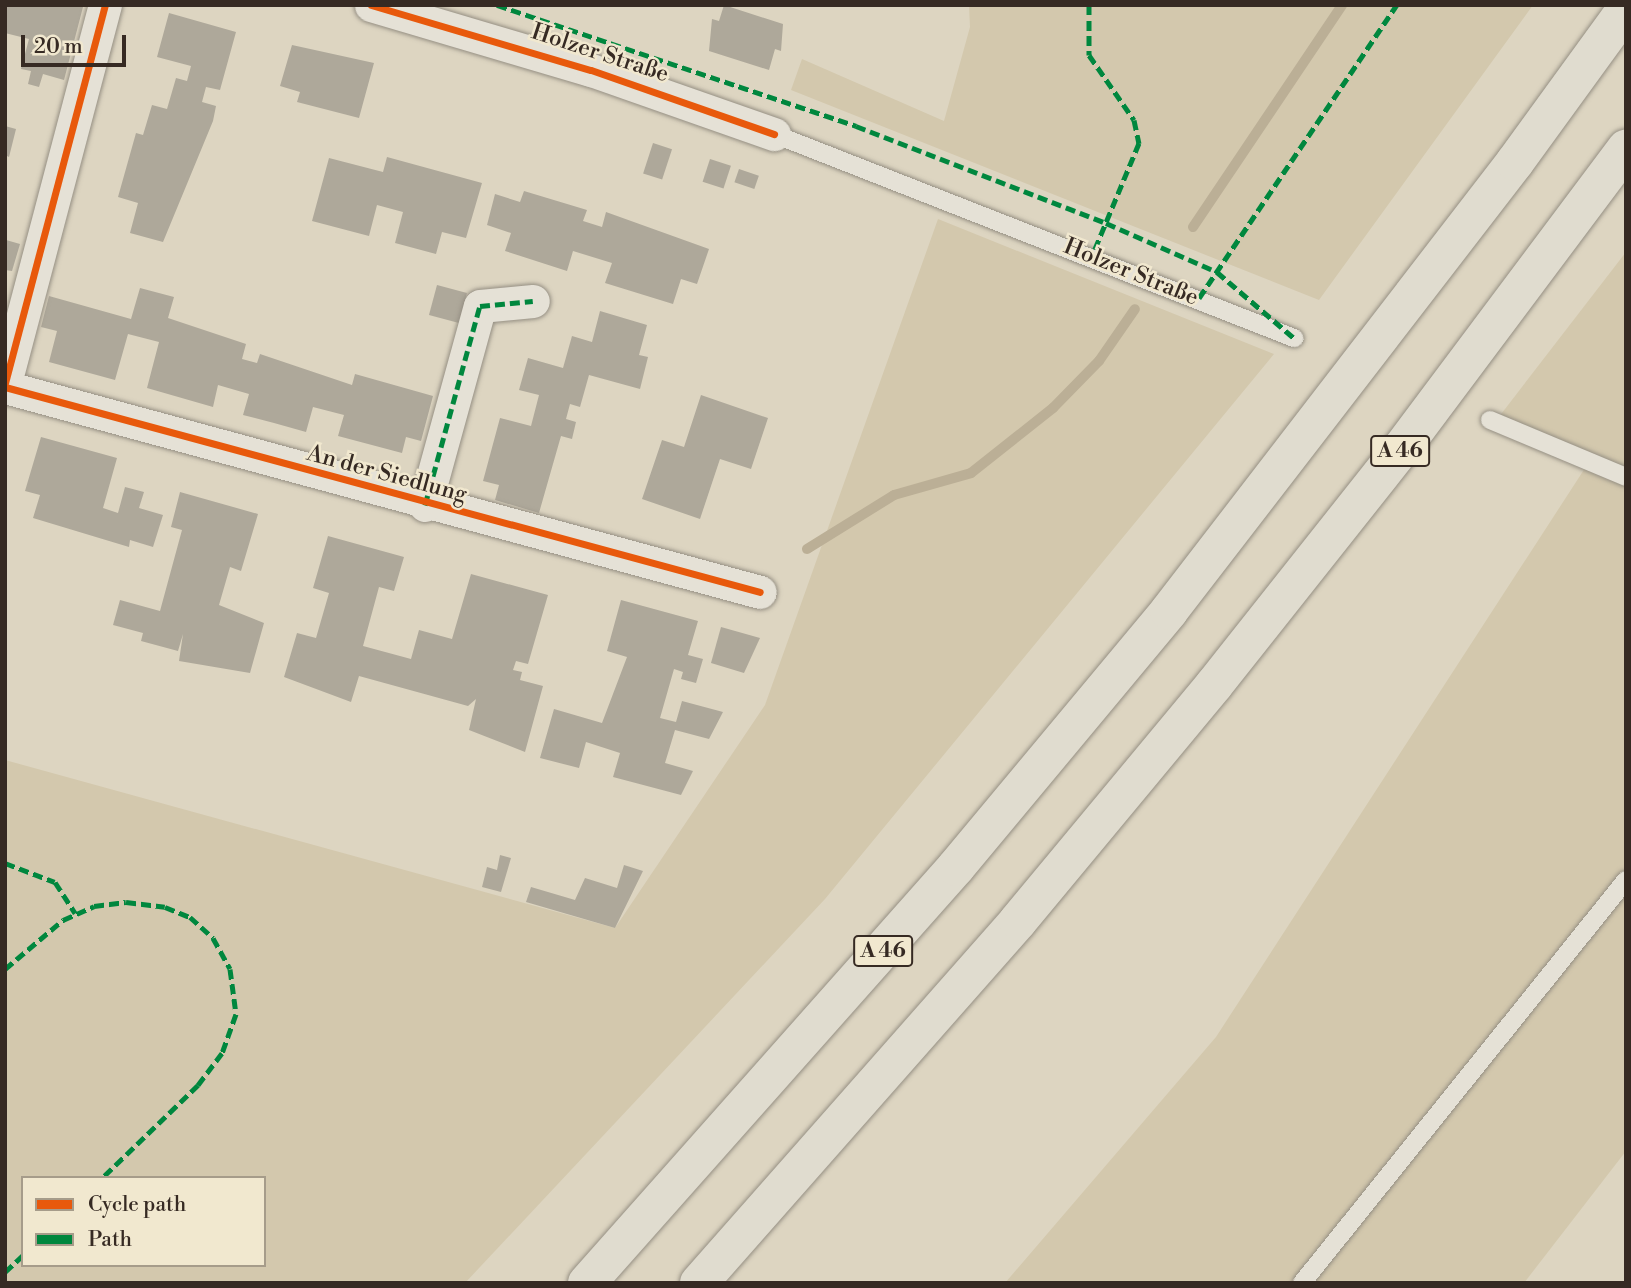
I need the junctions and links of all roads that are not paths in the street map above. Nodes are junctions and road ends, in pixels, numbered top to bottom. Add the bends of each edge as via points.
1 (105, 5) edge
2 (370, 5) edge
3 (1626, 9) edge
4 (774, 134) joint
5 (1626, 149) edge
6 (533, 301) dead end
7 (1294, 338) dead end
8 (5, 385) edge
9 (1490, 420) dead end
10 (1626, 477) edge
11 (425, 505) junction
12 (760, 592) dead end
13 (1626, 880) edge
14 (587, 1283) edge
15 (699, 1283) edge
16 (1302, 1283) edge

1 - 8 street, An der Siedlung
2 - 4 street, Holzer Straße via 591,70
3 - 14 highway, A 46 via 1169,611 947,877
4 - 7 lane, Holzer Straße
5 - 15 highway, A 46 via 1402,448 1206,695 1018,921
6 - 11 street, An der Siedlung via 480,306
8 - 11 street, An der Siedlung
9 - 10 lane
11 - 12 street, An der Siedlung
13 - 16 lane

